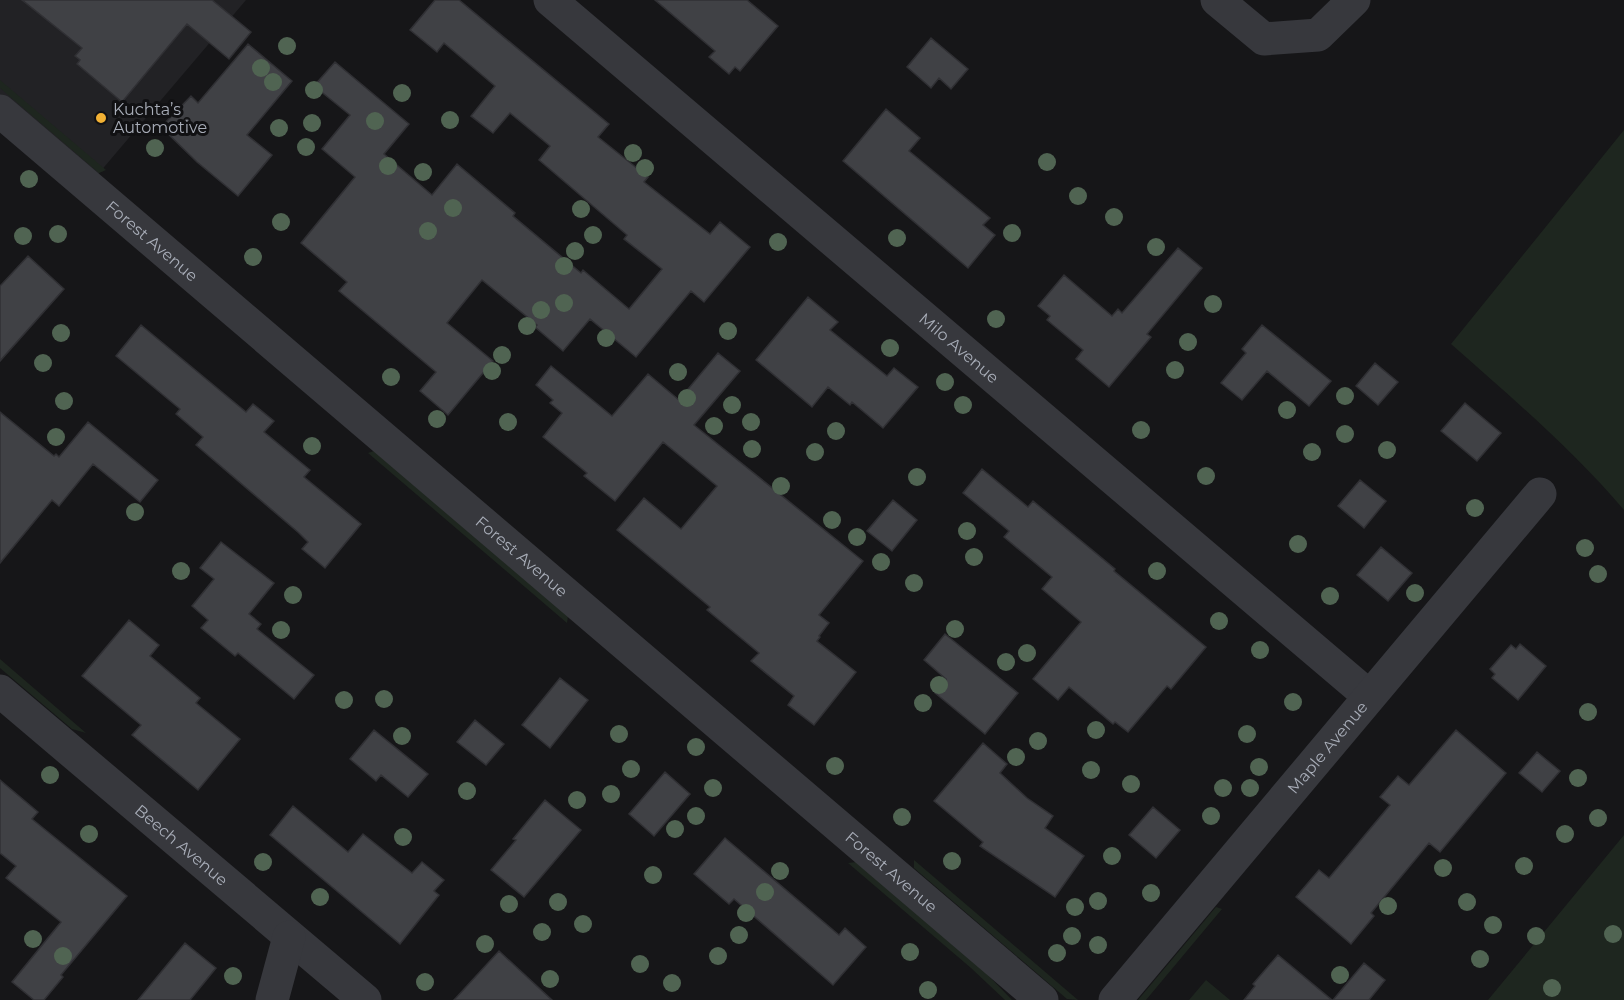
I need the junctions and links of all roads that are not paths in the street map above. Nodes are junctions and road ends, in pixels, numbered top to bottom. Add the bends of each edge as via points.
1 (550, 0) edge
2 (1217, 0) edge
3 (1354, 0) edge
4 (0, 111) edge
5 (1540, 494) dead end
6 (0, 691) edge
7 (1369, 696) junction
8 (290, 937) junction
9 (272, 1000) edge
10 (364, 1000) edge
11 (1042, 1000) edge
12 (1115, 1000) edge

1 - 7 street, Milo Avenue
2 - 3 street via 1264,39 1318,34
4 - 11 street, Forest Avenue
5 - 7 street, Maple Avenue
6 - 8 street, Beech Avenue
7 - 12 street, Maple Avenue
8 - 9 street
8 - 10 street, Beech Avenue

